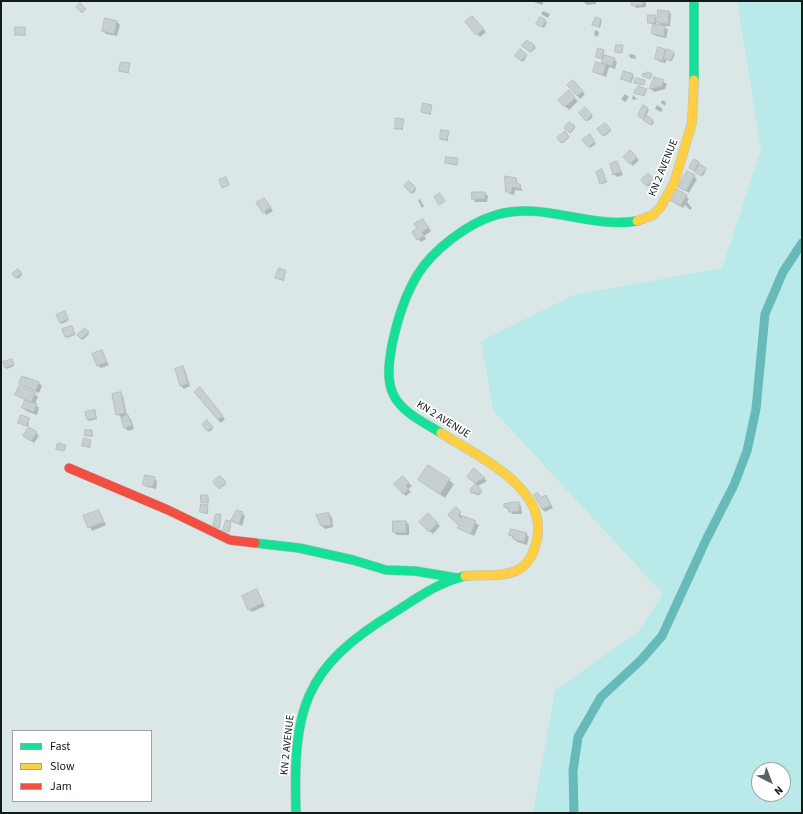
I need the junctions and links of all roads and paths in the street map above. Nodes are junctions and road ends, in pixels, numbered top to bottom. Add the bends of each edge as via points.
1 (694, 1) edge
2 (69, 468) dead end
3 (458, 578) junction
4 (296, 813) edge

1 - 3 main road, KN 2 AVENUE via 694,105 691,130 677,174 665,200 654,214 630,222 599,221 537,211 520,211 484,218 466,227 426,262 416,276 401,312 389,364 391,393 409,413 504,473 522,490 537,515 538,541 530,559 520,570 507,575 473,574
2 - 3 main road via 168,510 230,540 299,548 386,570 415,571
3 - 4 main road, KN 2 AVENUE via 441,584 369,627 341,651 315,683 304,707 299,732

